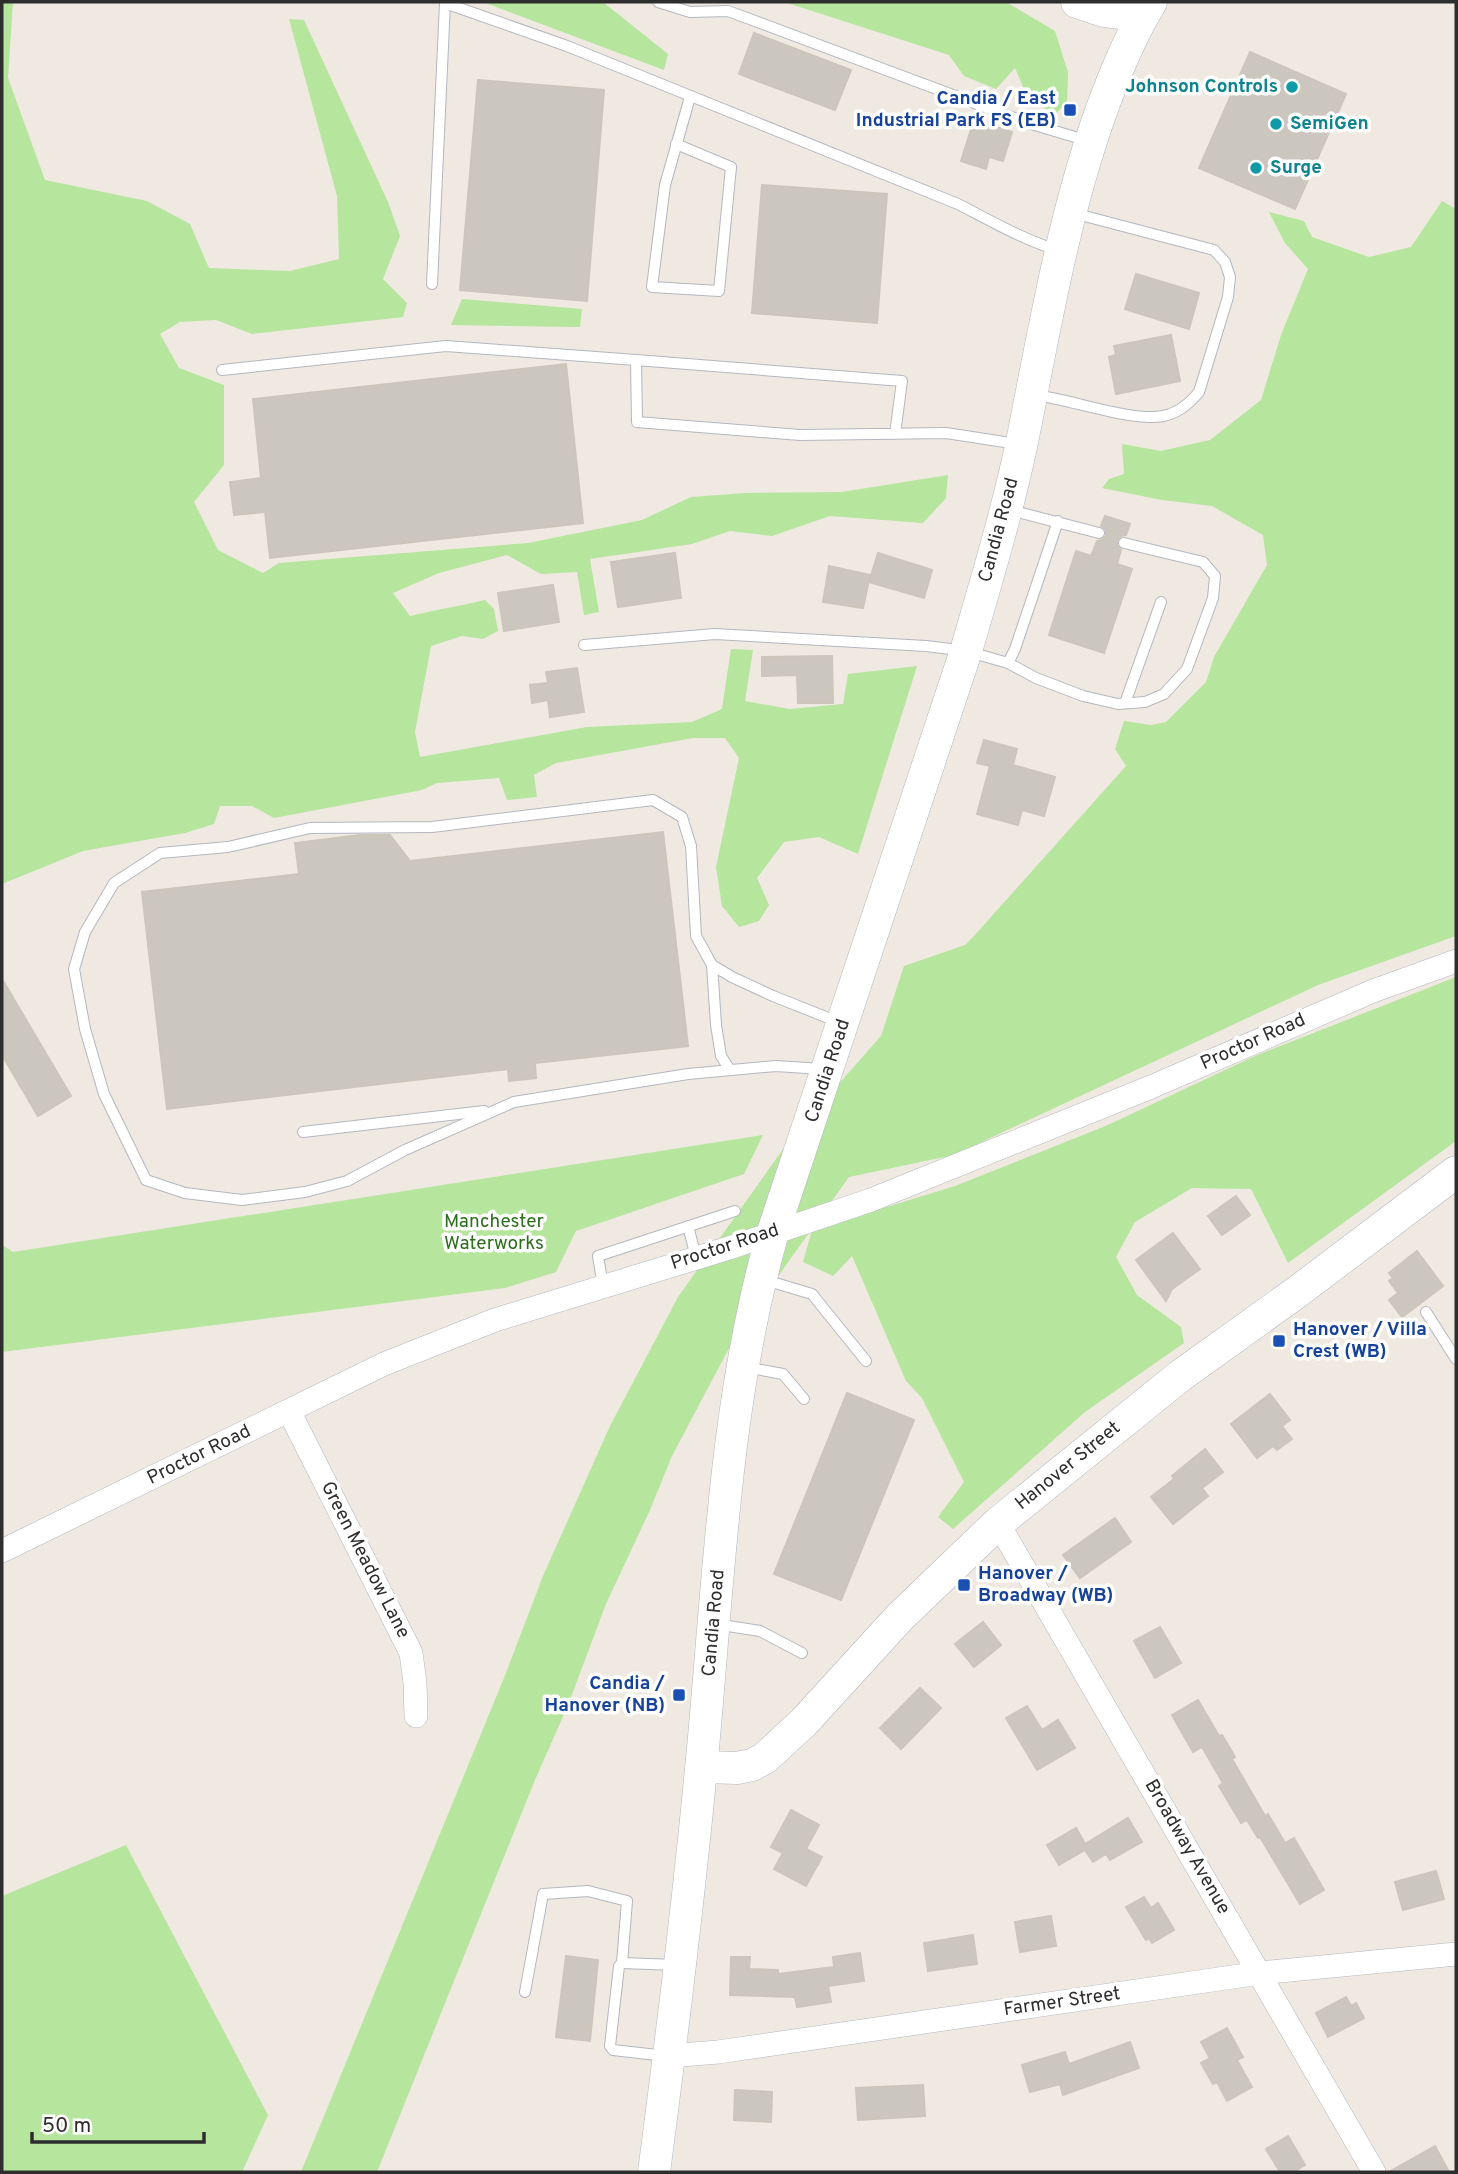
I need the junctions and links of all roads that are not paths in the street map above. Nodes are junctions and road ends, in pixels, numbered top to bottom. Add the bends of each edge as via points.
1 (444, 2) edge
2 (658, 2) edge
3 (1077, 2) edge
4 (1141, 6) edge
5 (690, 97) junction
6 (1091, 141) junction
7 (676, 144) junction
8 (1069, 212) junction
9 (1060, 250) junction
10 (432, 284) dead end
11 (636, 360) junction
12 (222, 370) dead end
13 (1031, 394) junction
14 (895, 434) junction
15 (1021, 444) junction
16 (1006, 509) junction
17 (1058, 521) junction
18 (1099, 533) dead end
19 (1124, 543) dead end
20 (1161, 602) dead end
21 (584, 645) dead end
22 (966, 651) junction
23 (1008, 663) junction
24 (1125, 703) junction
25 (1456, 961) edge
26 (712, 965) junction
27 (843, 1024) junction
28 (730, 1070) junction
29 (828, 1070) junction
30 (497, 1109) junction
31 (303, 1132) dead end
32 (1456, 1172) edge
33 (735, 1211) dead end
34 (688, 1226) junction
35 (773, 1232) junction
36 (696, 1257) junction
37 (760, 1279) junction
38 (603, 1286) junction
39 (1426, 1312) dead end
40 (1456, 1359) edge
41 (866, 1361) dead end
42 (742, 1366) junction
43 (804, 1399) dead end
44 (289, 1411) junction
45 (998, 1524) junction
46 (2, 1551) edge
47 (712, 1624) junction
48 (802, 1653) dead end
49 (416, 1716) dead end
50 (702, 1767) junction
51 (1456, 1954) edge
52 (622, 1963) junction
53 (679, 1965) junction
54 (1260, 1973) junction
55 (525, 1992) dead end
56 (669, 2056) junction
57 (654, 2172) edge
58 (1374, 2172) edge

1 - 5 lane
1 - 10 lane
2 - 6 lane via 690,12 728,11 1025,122
3 - 4 main road via 1104,11
4 - 6 main road, Candia Road
5 - 7 lane
5 - 9 lane via 958,204 1021,237
6 - 8 main road, Candia Road
7 - 7 lane via 665,185 652,286 719,290 731,167
8 - 9 main road, Candia Road
8 - 13 lane via 1214,250 1230,277 1228,297 1199,392 1179,411 1164,416 1127,414
9 - 13 main road, Candia Road
11 - 12 lane via 446,346
11 - 14 lane via 902,382
11 - 14 lane via 637,422 800,435
13 - 15 main road, Candia Road
14 - 15 lane via 946,433
15 - 16 main road, Candia Road
16 - 17 lane
16 - 22 main road, Candia Road
17 - 18 lane
17 - 23 lane
19 - 24 lane via 1203,562 1215,576 1213,598 1187,668 1164,694 1145,702
20 - 24 lane
21 - 22 lane via 715,634
22 - 23 lane
22 - 27 main road, Candia Road
23 - 24 lane via 1083,696
25 - 35 street, Proctor Road via 884,1195
26 - 27 lane
26 - 28 lane via 721,1056
26 - 30 lane via 696,936 691,846 682,817 653,800 432,827 310,828 228,847 160,853 114,883 85,932 74,969 85,1029 104,1094 146,1180 185,1193 242,1200 305,1192 346,1181
27 - 29 main road, Candia Road
28 - 29 lane via 776,1066
28 - 30 lane via 567,1093
29 - 35 main road, Candia Road
30 - 31 lane
32 - 45 main road, Hanover Street via 1180,1376
33 - 34 lane
34 - 36 lane
34 - 38 lane via 598,1256
35 - 36 street, Proctor Road
35 - 37 main road, Candia Road
36 - 38 street, Proctor Road
37 - 41 lane via 812,1293
37 - 42 main road, Candia Road
38 - 44 street, Proctor Road via 431,1344
39 - 40 lane
42 - 43 lane via 783,1374
42 - 47 main road, Candia Road
44 - 46 street, Proctor Road
44 - 49 street, Green Meadow Lane via 411,1653
45 - 50 main road, Hanover Street via 765,1758 737,1768
45 - 54 street, Broadway Avenue
47 - 48 lane via 760,1631
47 - 50 main road, Candia Road
50 - 53 main road, Candia Road
51 - 54 street, Farmer Street
52 - 53 lane
52 - 55 lane via 627,1901 588,1891 543,1894
52 - 56 lane via 610,2046
53 - 56 main road, Candia Road
54 - 56 street, Farmer Street
54 - 58 street, Broadway Avenue
56 - 57 main road, Candia Road

